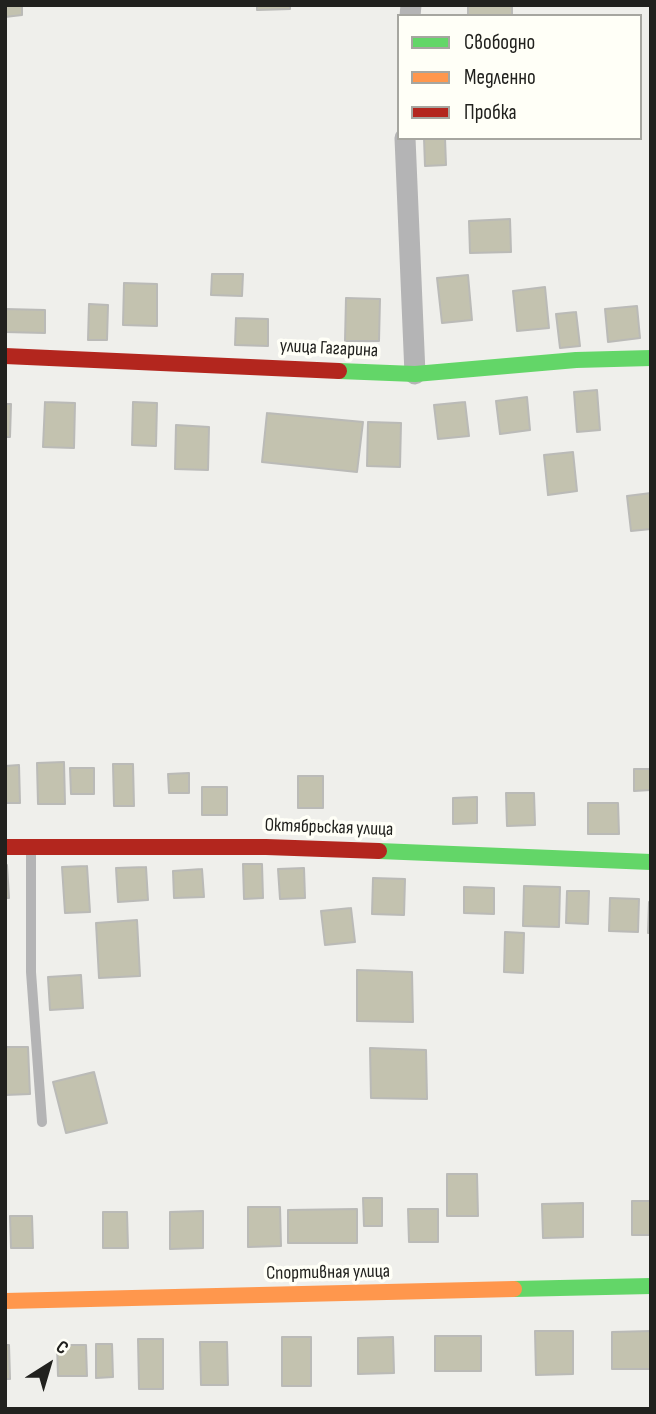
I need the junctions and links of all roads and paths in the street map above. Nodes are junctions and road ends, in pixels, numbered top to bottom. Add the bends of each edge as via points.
1 (405, 140) edge
2 (5, 356) edge
3 (651, 358) edge
4 (415, 374) junction
5 (5, 847) edge
6 (31, 847) junction
7 (651, 862) edge
8 (42, 1122) dead end
9 (651, 1286) edge
10 (5, 1301) edge

1 - 4 street
2 - 4 street, улица Гагарина
3 - 4 street, улица Гагарина
5 - 6 street, Октябрьская улица
6 - 7 street, Октябрьская улица via 266,846
6 - 8 lane via 31,972
9 - 10 street, Спортивная улица

